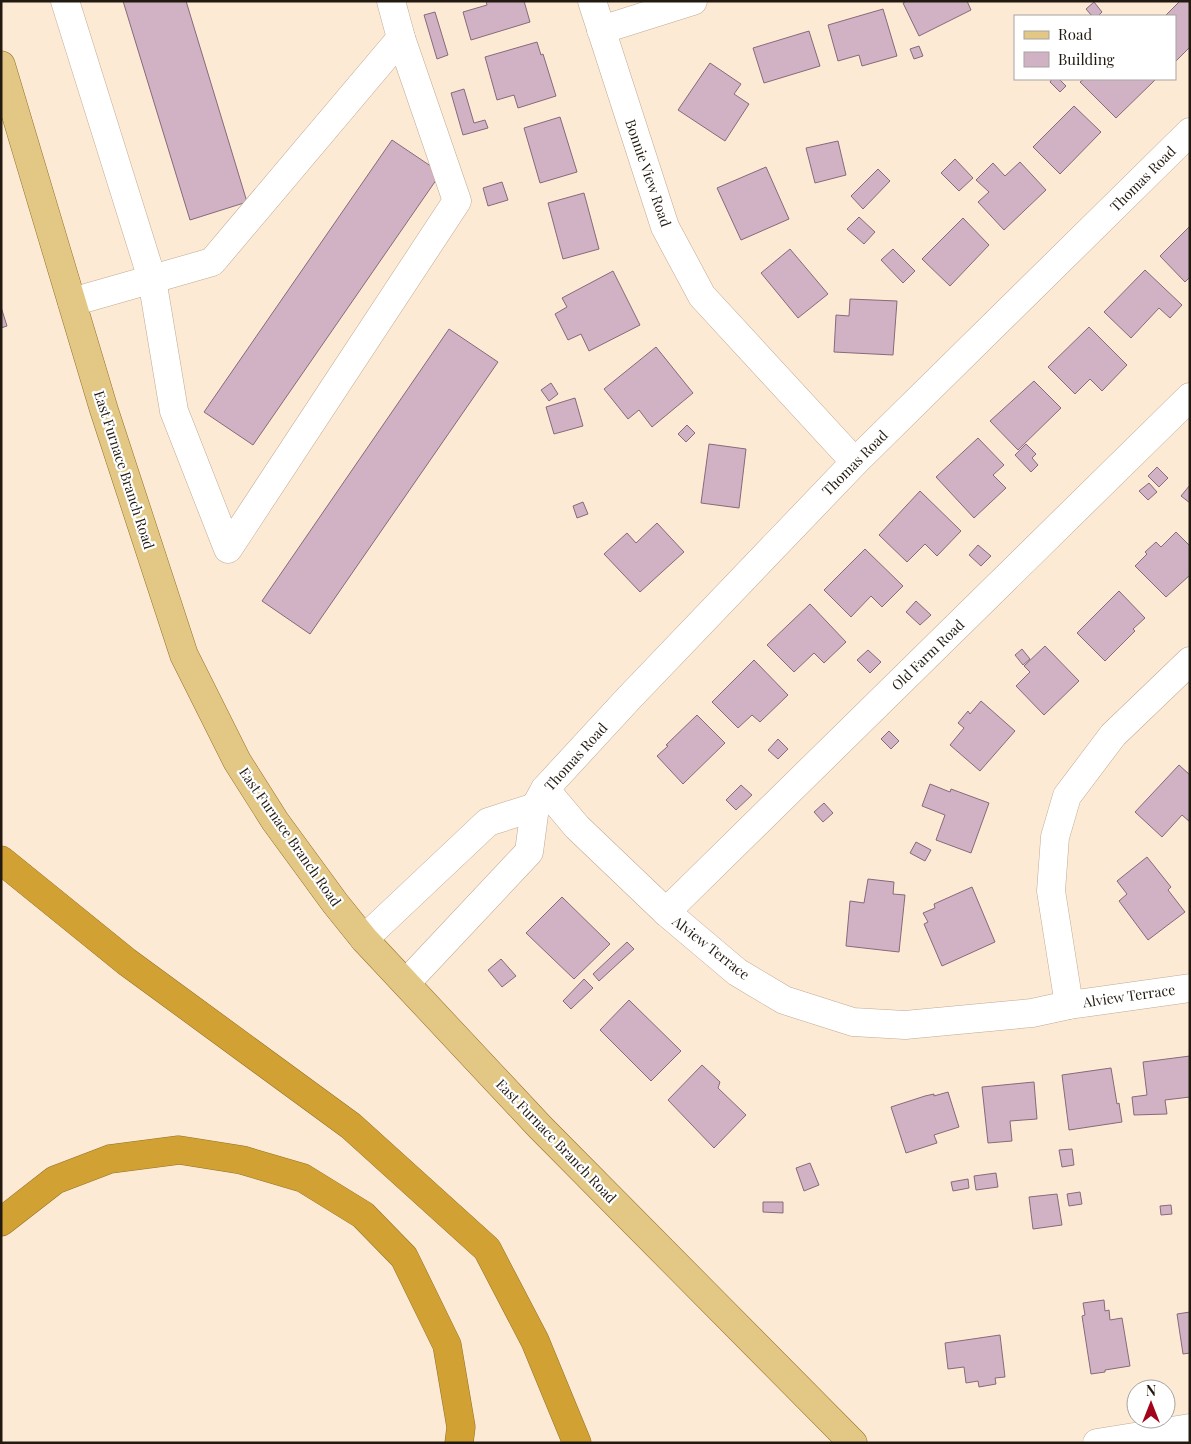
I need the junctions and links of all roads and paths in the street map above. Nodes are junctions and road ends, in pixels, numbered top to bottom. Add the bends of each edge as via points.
1 (65, 1) edge
2 (391, 1) edge
3 (592, 1) edge
4 (693, 1) edge
5 (600, 30) junction
6 (401, 38) junction
7 (1, 65) edge
8 (1190, 132) edge
9 (152, 279) junction
10 (72, 302) junction
11 (1190, 397) edge
12 (855, 462) junction
13 (1190, 661) edge
14 (540, 798) junction
15 (1, 860) edge
16 (666, 912) junction
17 (364, 939) junction
18 (406, 983) junction
19 (1190, 988) edge
20 (1069, 1005) junction
21 (1, 1222) edge
22 (1190, 1428) edge
23 (573, 1439) edge
24 (458, 1443) edge
25 (853, 1443) edge
26 (1097, 1443) edge

1 - 9 street
2 - 6 street
3 - 5 street, Bonnie View Road
4 - 5 street
5 - 12 street, Bonnie View Road via 665,227 702,296
6 - 9 street via 212,262
6 - 9 street via 457,201 228,549 174,411
7 - 10 main road, East Furnace Branch Road
8 - 12 street, Thomas Road
9 - 10 street
10 - 17 main road, East Furnace Branch Road via 184,655 236,760 275,821
11 - 16 street, Old Farm Road
12 - 14 street, Thomas Road via 629,698
13 - 20 street, Alview Terrace via 1113,735 1067,796 1055,837 1051,891
14 - 16 street, Alview Terrace via 577,827
14 - 17 street via 488,822
14 - 18 street via 529,852
15 - 23 highway via 126,962 351,1126 487,1249 535,1341
16 - 20 street, Alview Terrace via 737,972 784,1000 853,1022 905,1025 1032,1013
17 - 18 main road, East Furnace Branch Road
18 - 25 main road, East Furnace Branch Road via 540,1126
19 - 20 street, Alview Terrace
21 - 24 highway via 55,1180 110,1159 179,1150 242,1160 303,1178 363,1215 404,1257 447,1345 461,1427
22 - 26 street

